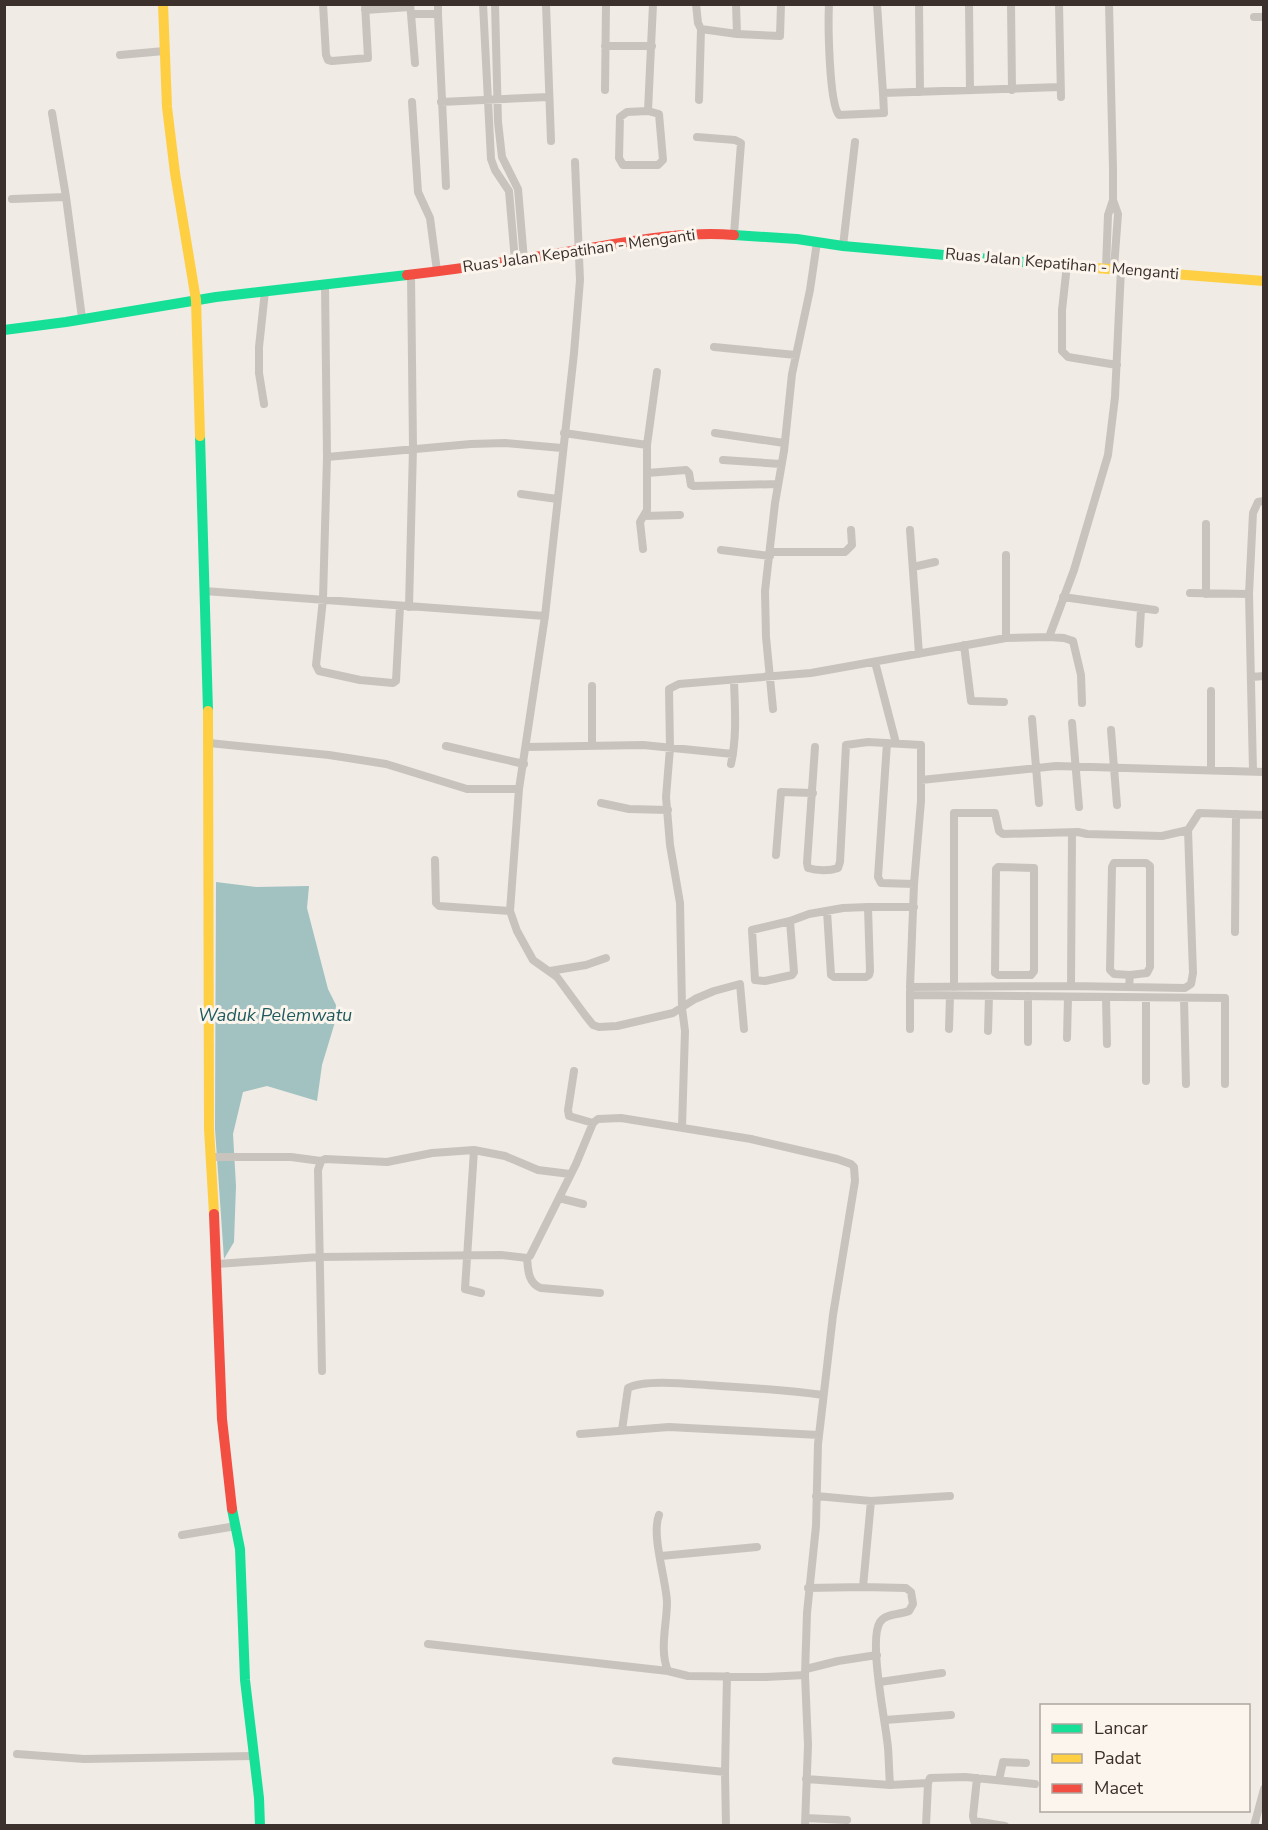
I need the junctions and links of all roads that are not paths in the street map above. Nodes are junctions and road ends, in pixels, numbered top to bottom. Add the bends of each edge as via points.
1 (163, 4) edge
2 (323, 4) edge
3 (438, 4) edge
4 (483, 4) edge
5 (495, 4) edge
6 (546, 4) edge
7 (606, 4) edge
8 (653, 4) edge
9 (696, 4) edge
10 (736, 4) edge
11 (781, 4) edge
12 (829, 4) edge
13 (877, 4) edge
14 (919, 4) edge
15 (969, 4) edge
16 (1011, 4) edge
17 (1059, 4) edge
18 (1109, 4) edge
19 (365, 7) edge
20 (410, 8) edge
21 (438, 14) junction
22 (483, 15) junction
23 (495, 16) junction
24 (1263, 16) edge
25 (1254, 17) dead end
26 (702, 29) junction
27 (737, 34) junction
28 (605, 46) junction
29 (652, 46) junction
30 (164, 51) junction
31 (120, 56) dead end
32 (415, 63) dead end
33 (1060, 87) junction
34 (605, 90) dead end
35 (970, 90) junction
36 (1012, 90) junction
37 (920, 92) junction
38 (883, 93) junction
39 (1061, 96) dead end
40 (548, 97) junction
41 (498, 100) junction
42 (699, 100) dead end
43 (487, 101) junction
44 (412, 102) dead end
45 (441, 102) junction
46 (648, 111) junction
47 (51, 113) dead end
48 (697, 137) dead end
49 (551, 141) dead end
50 (855, 142) dead end
51 (575, 162) dead end
52 (513, 180) junction
53 (502, 181) junction
54 (446, 186) dead end
55 (66, 197) junction
56 (12, 200) dead end
57 (516, 206) junction
58 (734, 234) junction
59 (817, 242) junction
60 (843, 246) junction
61 (579, 250) junction
62 (519, 260) junction
63 (1067, 265) junction
64 (1114, 268) junction
65 (437, 271) junction
66 (411, 273) junction
67 (1263, 281) edge
68 (325, 284) junction
69 (265, 291) junction
70 (196, 300) junction
71 (82, 318) junction
72 (4, 330) edge
73 (714, 347) dead end
74 (796, 355) junction
75 (1117, 365) junction
76 (657, 372) dead end
77 (264, 404) dead end
78 (564, 432) junction
79 (715, 434) dead end
80 (784, 443) junction
81 (647, 445) junction
82 (413, 448) junction
83 (562, 448) junction
84 (327, 457) junction
85 (723, 460) dead end
86 (781, 464) junction
87 (647, 473) junction
88 (778, 484) junction
89 (521, 494) dead end
90 (556, 499) junction
91 (1263, 501) edge
92 (680, 515) dead end
93 (644, 516) junction
94 (1206, 524) dead end
95 (851, 530) dead end
96 (910, 530) dead end
97 (643, 549) dead end
98 (721, 550) dead end
99 (770, 554) junction
100 (1006, 555) dead end
101 (935, 562) dead end
102 (913, 567) junction
103 (204, 591) junction
104 (1190, 593) dead end
105 (1206, 594) junction
106 (1249, 594) junction
107 (1063, 597) junction
108 (323, 599) junction
109 (404, 606) junction
110 (1141, 609) junction
111 (1155, 610) dead end
112 (544, 616) junction
113 (1049, 637) junction
114 (1006, 638) junction
115 (1139, 644) dead end
116 (964, 645) junction
117 (920, 654) junction
118 (875, 662) junction
119 (770, 676) junction
120 (1263, 676) edge
121 (1252, 677) junction
122 (734, 681) junction
123 (592, 686) dead end
124 (1211, 691) dead end
125 (1004, 702) dead end
126 (1082, 703) dead end
127 (774, 710) dead end
128 (1032, 718) dead end
129 (1072, 723) dead end
130 (1111, 730) dead end
131 (209, 743) junction
132 (891, 743) junction
133 (446, 746) dead end
134 (592, 746) junction
135 (526, 747) junction
136 (815, 747) dead end
137 (670, 748) junction
138 (733, 754) junction
139 (524, 764) junction
140 (731, 764) dead end
141 (1076, 766) junction
142 (1036, 767) junction
143 (1114, 767) junction
144 (1211, 770) junction
145 (1253, 771) junction
146 (1263, 772) edge
147 (921, 780) junction
148 (519, 789) junction
149 (813, 793) junction
150 (601, 803) dead end
151 (1040, 803) dead end
152 (1117, 805) dead end
153 (1078, 807) dead end
154 (668, 810) junction
155 (1236, 814) junction
156 (1263, 814) edge
157 (1188, 830) junction
158 (1072, 833) junction
159 (776, 855) dead end
160 (435, 860) dead end
161 (914, 885) junction
162 (914, 904) junction
163 (868, 907) junction
164 (827, 910) junction
165 (510, 911) junction
166 (790, 921) junction
167 (1235, 932) dead end
168 (606, 958) dead end
169 (550, 971) junction
170 (1014, 975) junction
171 (1130, 975) junction
172 (1013, 986) junction
173 (1071, 986) junction
174 (954, 987) junction
175 (1130, 987) junction
176 (910, 991) junction
177 (950, 996) junction
178 (989, 996) junction
179 (1028, 996) junction
180 (1068, 997) junction
181 (1106, 997) junction
182 (1146, 998) junction
183 (1184, 998) junction
184 (682, 1008) junction
185 (744, 1029) dead end
186 (910, 1029) dead end
187 (949, 1029) dead end
188 (988, 1031) dead end
189 (1067, 1038) dead end
190 (1028, 1042) dead end
191 (1107, 1044) dead end
192 (574, 1071) dead end
193 (1146, 1081) dead end
194 (1186, 1084) dead end
195 (1225, 1084) dead end
196 (593, 1123) junction
197 (682, 1127) junction
198 (474, 1150) junction
199 (211, 1158) junction
200 (321, 1161) junction
201 (570, 1174) junction
202 (559, 1198) junction
203 (583, 1204) dead end
204 (466, 1255) junction
205 (320, 1257) junction
206 (527, 1258) junction
207 (217, 1264) junction
208 (481, 1293) dead end
209 (600, 1293) dead end
210 (322, 1371) dead end
211 (823, 1395) junction
212 (622, 1430) junction
213 (580, 1434) dead end
214 (819, 1435) junction
215 (816, 1496) junction
216 (950, 1496) dead end
217 (871, 1501) junction
218 (659, 1515) dead end
219 (236, 1526) junction
220 (182, 1535) dead end
221 (757, 1547) dead end
222 (661, 1556) junction
223 (863, 1587) junction
224 (808, 1588) junction
225 (428, 1644) dead end
226 (877, 1655) junction
227 (668, 1671) junction
228 (806, 1672) junction
229 (942, 1673) dead end
230 (728, 1676) junction
231 (880, 1682) junction
232 (951, 1715) dead end
233 (885, 1719) junction
234 (17, 1754) dead end
235 (253, 1756) junction
236 (616, 1761) dead end
237 (1026, 1763) dead end
238 (725, 1772) junction
239 (977, 1778) junction
240 (806, 1779) junction
241 (999, 1780) junction
242 (928, 1783) junction
243 (1035, 1784) dead end
244 (890, 1785) junction
245 (1263, 1789) edge
246 (848, 1820) dead end
247 (805, 1822) edge
248 (985, 1824) edge
249 (260, 1826) edge
250 (726, 1826) edge
251 (927, 1826) edge
252 (1005, 1826) edge
253 (1254, 1826) edge

1 - 30 street
2 - 19 street via 327,55 332,62 368,58
3 - 21 street
4 - 22 street
5 - 23 street
6 - 40 street
7 - 28 street
8 - 29 street
9 - 26 street
10 - 27 street
11 - 27 street via 780,36
12 - 38 street via 837,113 884,113
13 - 38 street
14 - 37 street
15 - 35 street
16 - 36 street
17 - 33 street
18 - 64 street via 1113,200 1108,215
19 - 20 street
20 - 21 street
20 - 32 street
21 - 45 street
22 - 23 street
22 - 43 street
23 - 41 street
24 - 25 street
26 - 27 street
26 - 42 street
28 - 29 street
28 - 34 street
29 - 46 street
30 - 31 street
30 - 70 street via 175,173
33 - 36 street
33 - 39 street
35 - 36 street
35 - 37 street
37 - 38 street
40 - 41 street
40 - 49 street
41 - 43 street
41 - 52 street via 502,157
43 - 45 street
43 - 53 street via 491,159
44 - 65 street via 418,192 430,218
45 - 54 street
46 - 46 street via 659,114 663,160 658,165 624,165 619,158 620,117 627,112
47 - 55 street
48 - 58 street via 741,143
50 - 60 street
51 - 61 street
52 - 53 street
52 - 57 street via 518,189
53 - 57 street
55 - 56 street
55 - 71 street
57 - 62 street
58 - 59 street, Ruas Jalan Kepatihan - Menganti
58 - 61 street, Ruas Jalan Kepatihan - Menganti via 695,234
59 - 60 street, Ruas Jalan Kepatihan - Menganti
59 - 74 street
60 - 63 street, Ruas Jalan Kepatihan - Menganti
61 - 62 street, Ruas Jalan Kepatihan - Menganti
61 - 78 street via 576,332
62 - 65 street, Ruas Jalan Kepatihan - Menganti
63 - 64 street, Ruas Jalan Kepatihan - Menganti
63 - 75 street via 1062,351 1068,357
64 - 67 street, Ruas Jalan Kepatihan - Menganti
64 - 75 street
65 - 66 street, Ruas Jalan Kepatihan - Menganti
66 - 68 street, Ruas Jalan Kepatihan - Menganti
66 - 82 street
68 - 69 street, Ruas Jalan Kepatihan - Menganti
68 - 84 street
69 - 70 street, Ruas Jalan Kepatihan - Menganti
69 - 77 street via 259,347
70 - 71 street, Ruas Jalan Kepatihan - Menganti
70 - 103 street
71 - 72 street, Ruas Jalan Kepatihan - Menganti
73 - 74 street
74 - 80 street
75 - 107 street via 1108,455
76 - 81 street
78 - 81 street
78 - 83 street
79 - 80 street
80 - 86 street
81 - 87 street
82 - 83 street via 505,443
82 - 84 street
82 - 109 street
83 - 90 street
84 - 108 street
85 - 86 street
86 - 88 street
87 - 88 street via 688,470 693,486
87 - 93 street
88 - 99 street
89 - 90 street
90 - 112 street
91 - 106 street via 1258,502 1253,513
92 - 93 street
93 - 97 street via 640,522
94 - 105 street
95 - 99 street via 852,545 845,552
96 - 102 street
98 - 99 street
99 - 119 street via 765,618
100 - 114 street
101 - 102 street
102 - 117 street
103 - 108 street
103 - 131 street
104 - 105 street
105 - 106 street
106 - 121 street
107 - 110 street
107 - 113 street
108 - 109 street
108 - 109 street via 318,671 393,683 398,679
109 - 112 street
110 - 111 street
110 - 115 street
112 - 135 street
113 - 114 street
113 - 126 street via 1070,639 1075,644
114 - 116 street
116 - 117 street
116 - 125 street via 971,701
117 - 118 street
118 - 119 street
118 - 132 street
119 - 122 street
119 - 127 street
120 - 121 street
121 - 145 street
122 - 137 street via 679,684 669,689
122 - 138 street
123 - 134 street
124 - 144 street
128 - 142 street
129 - 141 street
130 - 143 street
131 - 148 street via 386,764 467,789
131 - 199 street
132 - 147 street via 921,745
132 - 149 street via 846,746 838,868 808,868
132 - 161 street via 878,877 881,883
133 - 139 street
134 - 135 street
134 - 137 street
135 - 139 street
136 - 149 street
137 - 138 street
137 - 154 street
138 - 140 street
139 - 148 street
141 - 142 street
141 - 143 street
141 - 153 street
142 - 147 street
142 - 151 street
143 - 144 street
143 - 152 street
144 - 145 street
145 - 146 street
147 - 161 street
148 - 165 street
149 - 159 street via 781,792
150 - 154 street via 629,809
154 - 184 street via 680,903
155 - 156 street
155 - 157 street via 1199,813
155 - 167 street
157 - 158 street via 1162,836
157 - 175 street via 1193,980 1185,988
158 - 173 street
158 - 174 street via 1003,834 995,813 954,813
160 - 165 street via 439,906
161 - 162 street
162 - 163 street
162 - 176 street
163 - 164 street
163 - 164 street via 870,971 866,977 831,975
164 - 166 street
165 - 169 street via 533,960
166 - 166 street via 752,930 756,980 794,972
168 - 169 street
169 - 184 street via 593,1025 604,1028
170 - 170 street via 1031,975 1034,971 1034,868 998,867 995,973
170 - 172 street
171 - 171 street via 1113,974 1110,970 1114,863 1150,866 1150,968 1147,973
171 - 175 street
172 - 173 street
172 - 174 street
173 - 175 street
174 - 176 street
176 - 177 street
176 - 186 street
177 - 178 street
177 - 187 street
178 - 179 street
178 - 188 street
179 - 180 street
179 - 190 street
180 - 181 street
180 - 189 street
181 - 182 street
181 - 191 street
182 - 183 street
182 - 193 street
183 - 194 street
183 - 195 street via 1226,998
184 - 185 street via 714,991 740,984
184 - 197 street
192 - 196 street via 569,1116
196 - 197 street via 598,1119 621,1118
196 - 201 street
197 - 211 street via 837,1159 854,1167 854,1191
198 - 200 street via 387,1162
198 - 201 street via 505,1155 538,1170
198 - 204 street
199 - 200 street via 291,1156
199 - 207 street
200 - 205 street
201 - 202 street
202 - 203 street
202 - 206 street
204 - 205 street
204 - 206 street
204 - 208 street via 465,1289
205 - 207 street
205 - 210 street
206 - 209 street via 535,1286
207 - 219 street via 222,1419
211 - 212 street via 696,1384 633,1386 628,1388
211 - 214 street
212 - 213 street
212 - 214 street via 669,1427
214 - 215 street
215 - 217 street
215 - 224 street
216 - 217 street
217 - 223 street
218 - 222 street
219 - 220 street
219 - 235 street
221 - 222 street
222 - 227 street via 667,1603
223 - 224 street
223 - 226 street via 906,1588 913,1598 909,1611 880,1622
224 - 228 street
225 - 227 street
226 - 228 street via 838,1661
226 - 231 street
227 - 230 street via 688,1676
228 - 230 street
228 - 240 street
229 - 231 street
230 - 238 street
231 - 233 street
232 - 233 street
233 - 244 street
234 - 235 street via 84,1759
235 - 249 street
236 - 238 street
237 - 241 street via 1003,1762
238 - 250 street
239 - 241 street
239 - 242 street via 930,1778
239 - 248 street via 974,1819
240 - 244 street
240 - 247 street
241 - 243 street
242 - 244 street
242 - 251 street
245 - 253 street
246 - 247 street
248 - 252 street

